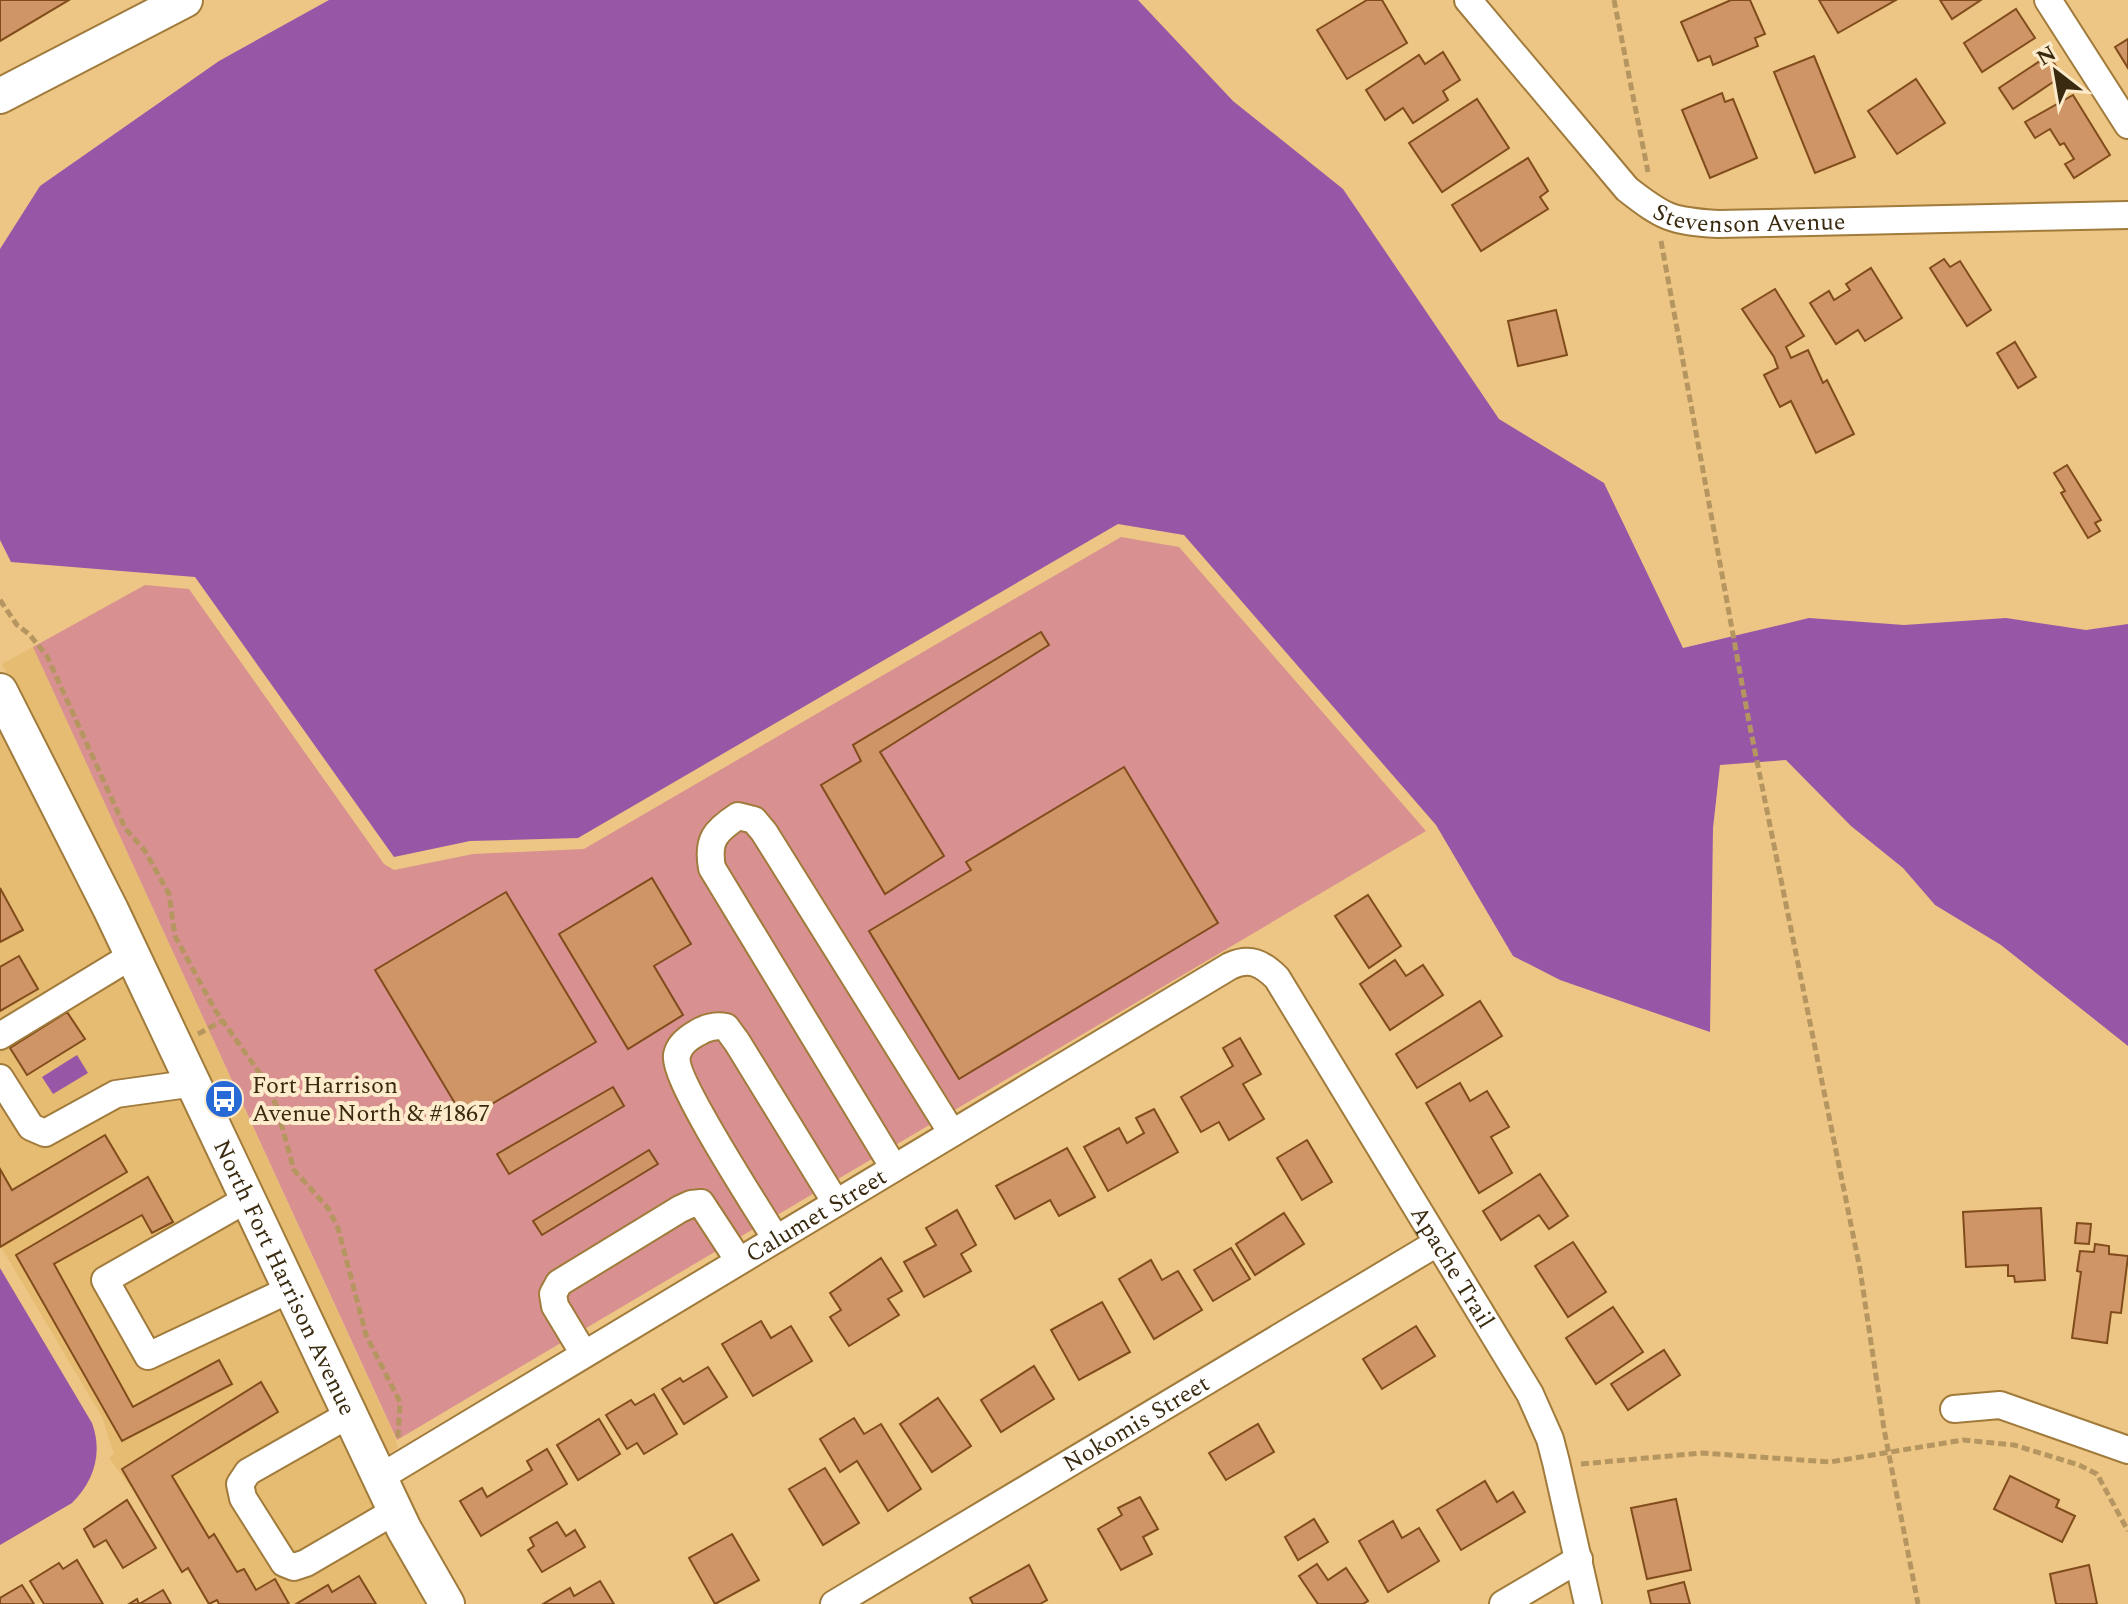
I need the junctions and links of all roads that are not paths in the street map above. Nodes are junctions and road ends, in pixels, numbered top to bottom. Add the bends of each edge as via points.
1 (183, 0) edge
2 (1468, 0) edge
3 (2048, 0) edge
4 (0, 96) edge
5 (2128, 125) edge
6 (2128, 215) edge
7 (0, 691) edge
8 (133, 955) junction
9 (1255, 961) joint
10 (0, 1036) edge
11 (0, 1078) edge
12 (195, 1083) junction
13 (952, 1133) junction
14 (894, 1168) junction
15 (249, 1198) junction
16 (836, 1203) junction
17 (776, 1239) junction
18 (1437, 1243) junction
19 (739, 1261) junction
20 (291, 1289) junction
21 (584, 1354) junction
22 (1954, 1409) dead end
23 (350, 1414) junction
24 (2128, 1450) edge
25 (392, 1470) junction
26 (395, 1511) junction
27 (1579, 1559) junction
28 (447, 1604) edge
29 (834, 1604) edge
30 (1503, 1604) edge
31 (1588, 1604) edge

1 - 4 main road
2 - 6 street, Stevenson Avenue via 1627,189 1680,222
3 - 5 street
7 - 8 main road, North Fort Harrison Avenue
8 - 10 street
8 - 12 main road, North Fort Harrison Avenue
9 - 13 street, Calumet Street via 1230,966
9 - 18 street, Apache Trail via 1277,978
11 - 12 street via 31,1127 45,1133 116,1094
12 - 15 main road, North Fort Harrison Avenue
13 - 14 street, Calumet Street
13 - 14 street via 764,832 754,820 738,816 718,829 709,850 712,868
14 - 16 street, Calumet Street
15 - 20 main road, North Fort Harrison Avenue
15 - 20 street via 105,1280 148,1356
16 - 17 street, Calumet Street
16 - 17 street via 732,1034 716,1025 702,1030 684,1041 677,1056 679,1069
17 - 19 street, Calumet Street
18 - 27 street, Apache Trail via 1530,1394 1550,1439
18 - 29 street, Nokomis Street
19 - 21 street, Calumet Street
19 - 21 street via 701,1203 680,1209 559,1283 553,1294 555,1306
20 - 23 main road, North Fort Harrison Avenue
21 - 25 street, Calumet Street
22 - 24 street via 2000,1405
23 - 25 main road, North Fort Harrison Avenue
23 - 26 street via 248,1472 240,1484 243,1498 284,1563 294,1567
25 - 26 main road, North Fort Harrison Avenue
26 - 28 main road, North Fort Harrison Avenue
27 - 30 street
27 - 31 street, Apache Trail

